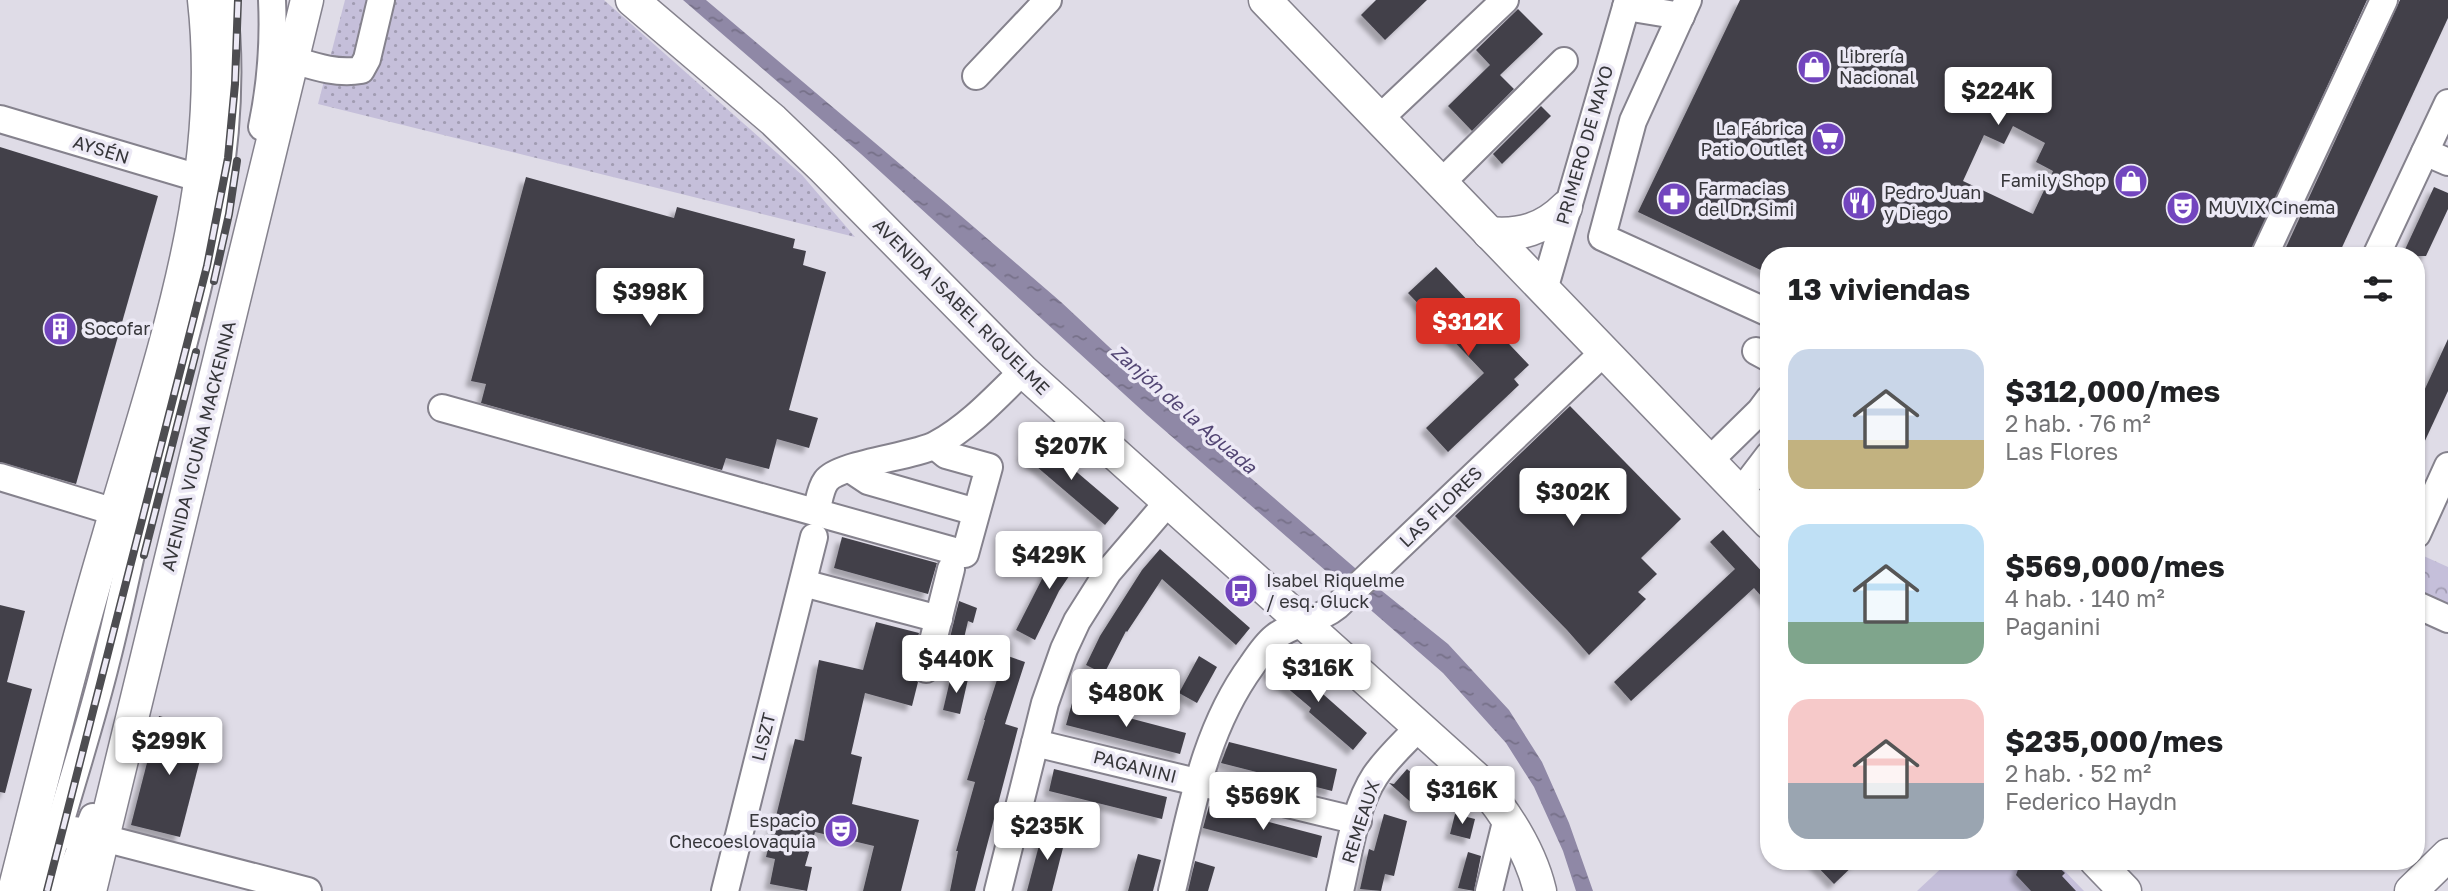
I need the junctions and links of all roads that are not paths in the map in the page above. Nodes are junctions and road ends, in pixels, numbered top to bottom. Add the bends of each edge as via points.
1 (204, 0) edge
2 (223, 0) edge
3 (272, 0) edge
4 (307, 0) edge
5 (381, 0) edge
6 (632, 0) edge
7 (1048, 0) edge
8 (1505, 0) edge
9 (2384, 0) edge
10 (1272, 2) edge
11 (1627, 3) edge
12 (1685, 8) edge
13 (293, 60) junction
14 (1564, 61) dead end
15 (976, 76) dead end
16 (2448, 103) edge
17 (0, 119) edge
18 (1379, 119) junction
19 (2437, 157) edge
20 (202, 179) junction
21 (1441, 183) junction
22 (1566, 207) junction
23 (1489, 233) junction
24 (2268, 247) edge
25 (2382, 247) edge
26 (1544, 290) junction
27 (1760, 309) edge
28 (1604, 352) junction
29 (1023, 371) junction
30 (442, 408) dead end
31 (1760, 411) edge
32 (935, 446) junction
33 (1709, 461) junction
34 (1760, 467) edge
35 (2448, 467) edge
36 (850, 469) junction
37 (0, 477) edge
38 (1740, 493) junction
39 (1168, 502) junction
40 (115, 512) junction
41 (976, 512) junction
42 (1760, 514) edge
43 (2425, 517) edge
44 (815, 524) junction
45 (951, 569) dead end
46 (803, 583) junction
47 (2425, 609) edge
48 (939, 619) junction
49 (2448, 619) edge
50 (1303, 623) junction
51 (926, 669) dead end
52 (1419, 727) junction
53 (1035, 743) junction
54 (1199, 782) junction
55 (1507, 817) junction
56 (1358, 821) junction
57 (82, 835) junction
58 (27, 841) junction
59 (2448, 855) edge
60 (2105, 870) edge
61 (0, 887) edge
62 (13, 891) edge
63 (41, 891) edge
64 (64, 891) edge
65 (90, 891) edge
66 (308, 891) edge
67 (725, 891) edge
68 (998, 891) edge
69 (1172, 891) edge
70 (1340, 891) edge
71 (1489, 891) edge
72 (1540, 891) edge
73 (2125, 891) edge
74 (2412, 891) edge

1 - 20 main road via 208,81
2 - 57 street via 227,119 212,227 81,759
3 - 57 street via 270,80 259,144
4 - 13 main road, AVENIDA VICUÑA MACKENNA
5 - 13 street via 361,70 334,71
6 - 29 main road, AVENIDA ISABEL RIQUELME via 773,120
7 - 15 street
8 - 18 street
9 - 24 street
10 - 18 main road
11 - 12 street
11 - 22 street, PRIMERO DE MAYO
12 - 27 street via 1633,121 1602,237
13 - 57 main road, AVENIDA VICUÑA MACKENNA
14 - 21 street
16 - 19 street
17 - 20 street, AYSÉN
18 - 21 main road
19 - 25 street
20 - 40 main road via 176,300
21 - 23 main road
22 - 23 main road via 1550,222 1528,232
22 - 26 street, PRIMERO DE MAYO
23 - 26 main road
26 - 28 main road
28 - 33 main road
28 - 50 street, LAS FLORES via 1337,606
29 - 32 street via 960,430
29 - 39 main road, AVENIDA ISABEL RIQUELME
30 - 44 street
31 - 33 street
32 - 36 street
32 - 41 street via 946,455 989,467
33 - 38 main road
34 - 38 street
35 - 43 street
36 - 41 street via 868,481
36 - 44 street, LISZT via 827,480
37 - 40 street
38 - 42 main road
39 - 50 main road, AVENIDA ISABEL RIQUELME
39 - 53 street via 1108,572 1077,621 1054,676
40 - 58 main road
41 - 44 street via 965,554
44 - 46 street, LISZT
45 - 48 street
46 - 48 street
46 - 67 street, LISZT
47 - 49 street
48 - 51 street
50 - 52 main road, AVENIDA ISABEL RIQUELME
50 - 54 street, LAS FLORES via 1275,637 1245,674 1222,713
52 - 55 main road, AVENIDA ISABEL RIQUELME via 1478,780
52 - 56 street, REMEAUX via 1377,774
53 - 54 street, PAGANINI
53 - 68 street
54 - 56 street, PAGANINI
54 - 69 street, LAS FLORES
55 - 71 street
55 - 72 main road, AVENIDA ISABEL RIQUELME
56 - 70 street, REMEAUX
57 - 58 main road via 35,836
57 - 63 street
57 - 64 street
57 - 65 main road, AVENIDA VICUÑA MACKENNA
57 - 66 street
58 - 62 main road
59 - 74 main road
60 - 73 main road
61 - 62 street

